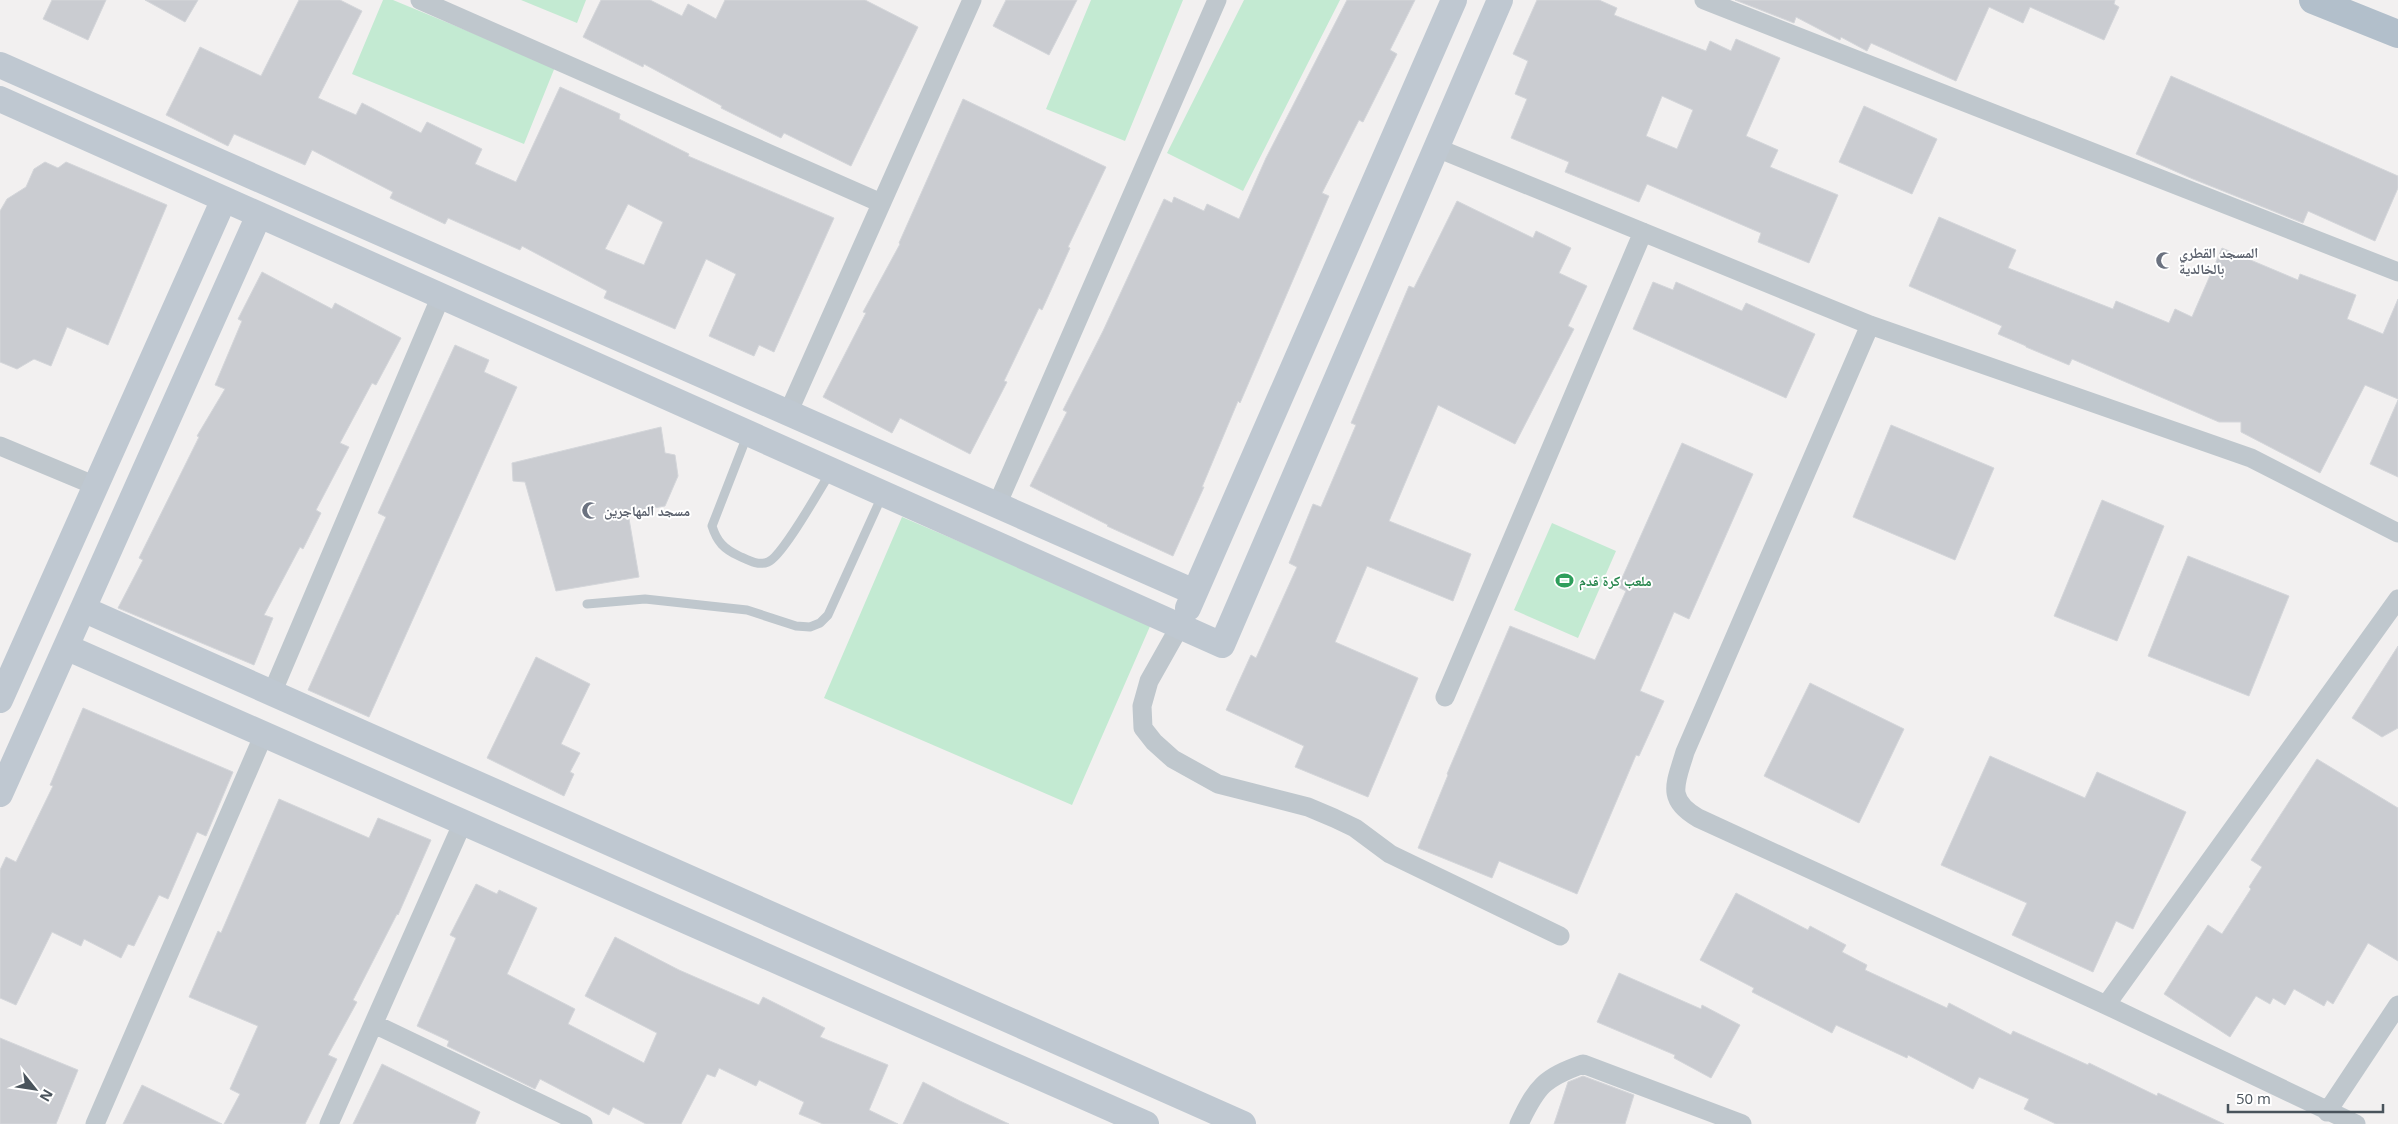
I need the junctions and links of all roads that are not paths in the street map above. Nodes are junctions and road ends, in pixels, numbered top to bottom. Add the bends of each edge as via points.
1 (420, 0) edge
2 (972, 0) edge
3 (1217, 0) edge
4 (1454, 0) edge
5 (1500, 0) edge
6 (1704, 0) edge
7 (2313, 0) edge
8 (2398, 34) edge
9 (0, 65) edge
10 (0, 99) edge
11 (1437, 148) junction
12 (224, 199) junction
13 (882, 203) junction
14 (259, 215) junction
15 (1643, 232) junction
16 (2398, 272) edge
17 (441, 296) junction
18 (1870, 325) junction
19 (788, 413) junction
20 (748, 433) junction
21 (0, 446) edge
22 (832, 470) junction
23 (96, 486) junction
24 (883, 493) junction
25 (997, 505) junction
26 (2398, 533) edge
27 (1194, 592) junction
28 (2398, 599) edge
29 (587, 604) dead end
30 (83, 609) junction
31 (1180, 626) junction
32 (66, 648) junction
33 (272, 693) junction
34 (1445, 697) dead end
35 (0, 700) edge
36 (264, 734) junction
37 (0, 794) edge
38 (463, 822) junction
39 (1560, 936) dead end
40 (2106, 1005) junction
41 (2398, 1005) edge
42 (374, 1024) junction
43 (2327, 1112) junction
44 (95, 1124) edge
45 (329, 1124) edge
46 (583, 1124) edge
47 (1146, 1124) edge
48 (1243, 1124) edge
49 (1519, 1124) edge
50 (1742, 1124) edge
51 (2356, 1124) edge

1 - 13 street
2 - 13 street
3 - 25 street
4 - 27 street
5 - 11 street
6 - 16 street
7 - 8 main road
9 - 19 street
10 - 12 street
11 - 15 street
11 - 31 street via 1222,645
12 - 14 street
12 - 23 street
13 - 19 street
14 - 17 street
14 - 30 street
15 - 18 street
15 - 34 street
17 - 20 street
17 - 33 street
18 - 26 street via 2251,458
18 - 40 street via 1685,752 1675,786 1678,802 1698,818
19 - 25 street
20 - 22 street
20 - 22 lane via 712,526 716,540 728,551 757,563 769,562 781,550
21 - 23 street
22 - 24 street
23 - 35 street
24 - 29 lane via 828,615 810,628 747,610 673,602 645,599
24 - 31 street
25 - 27 street
27 - 31 street
28 - 40 street
30 - 32 street
30 - 33 street
31 - 39 street via 1149,681 1142,706 1142,728 1173,759 1218,784 1308,807 1334,818 1355,828 1390,854
32 - 36 street
32 - 37 street
33 - 48 street
36 - 38 street
36 - 44 street
38 - 42 street
38 - 47 street
40 - 43 street
41 - 43 street
42 - 45 street
42 - 46 street
43 - 51 street
49 - 50 street via 1533,1095 1549,1078 1583,1064

